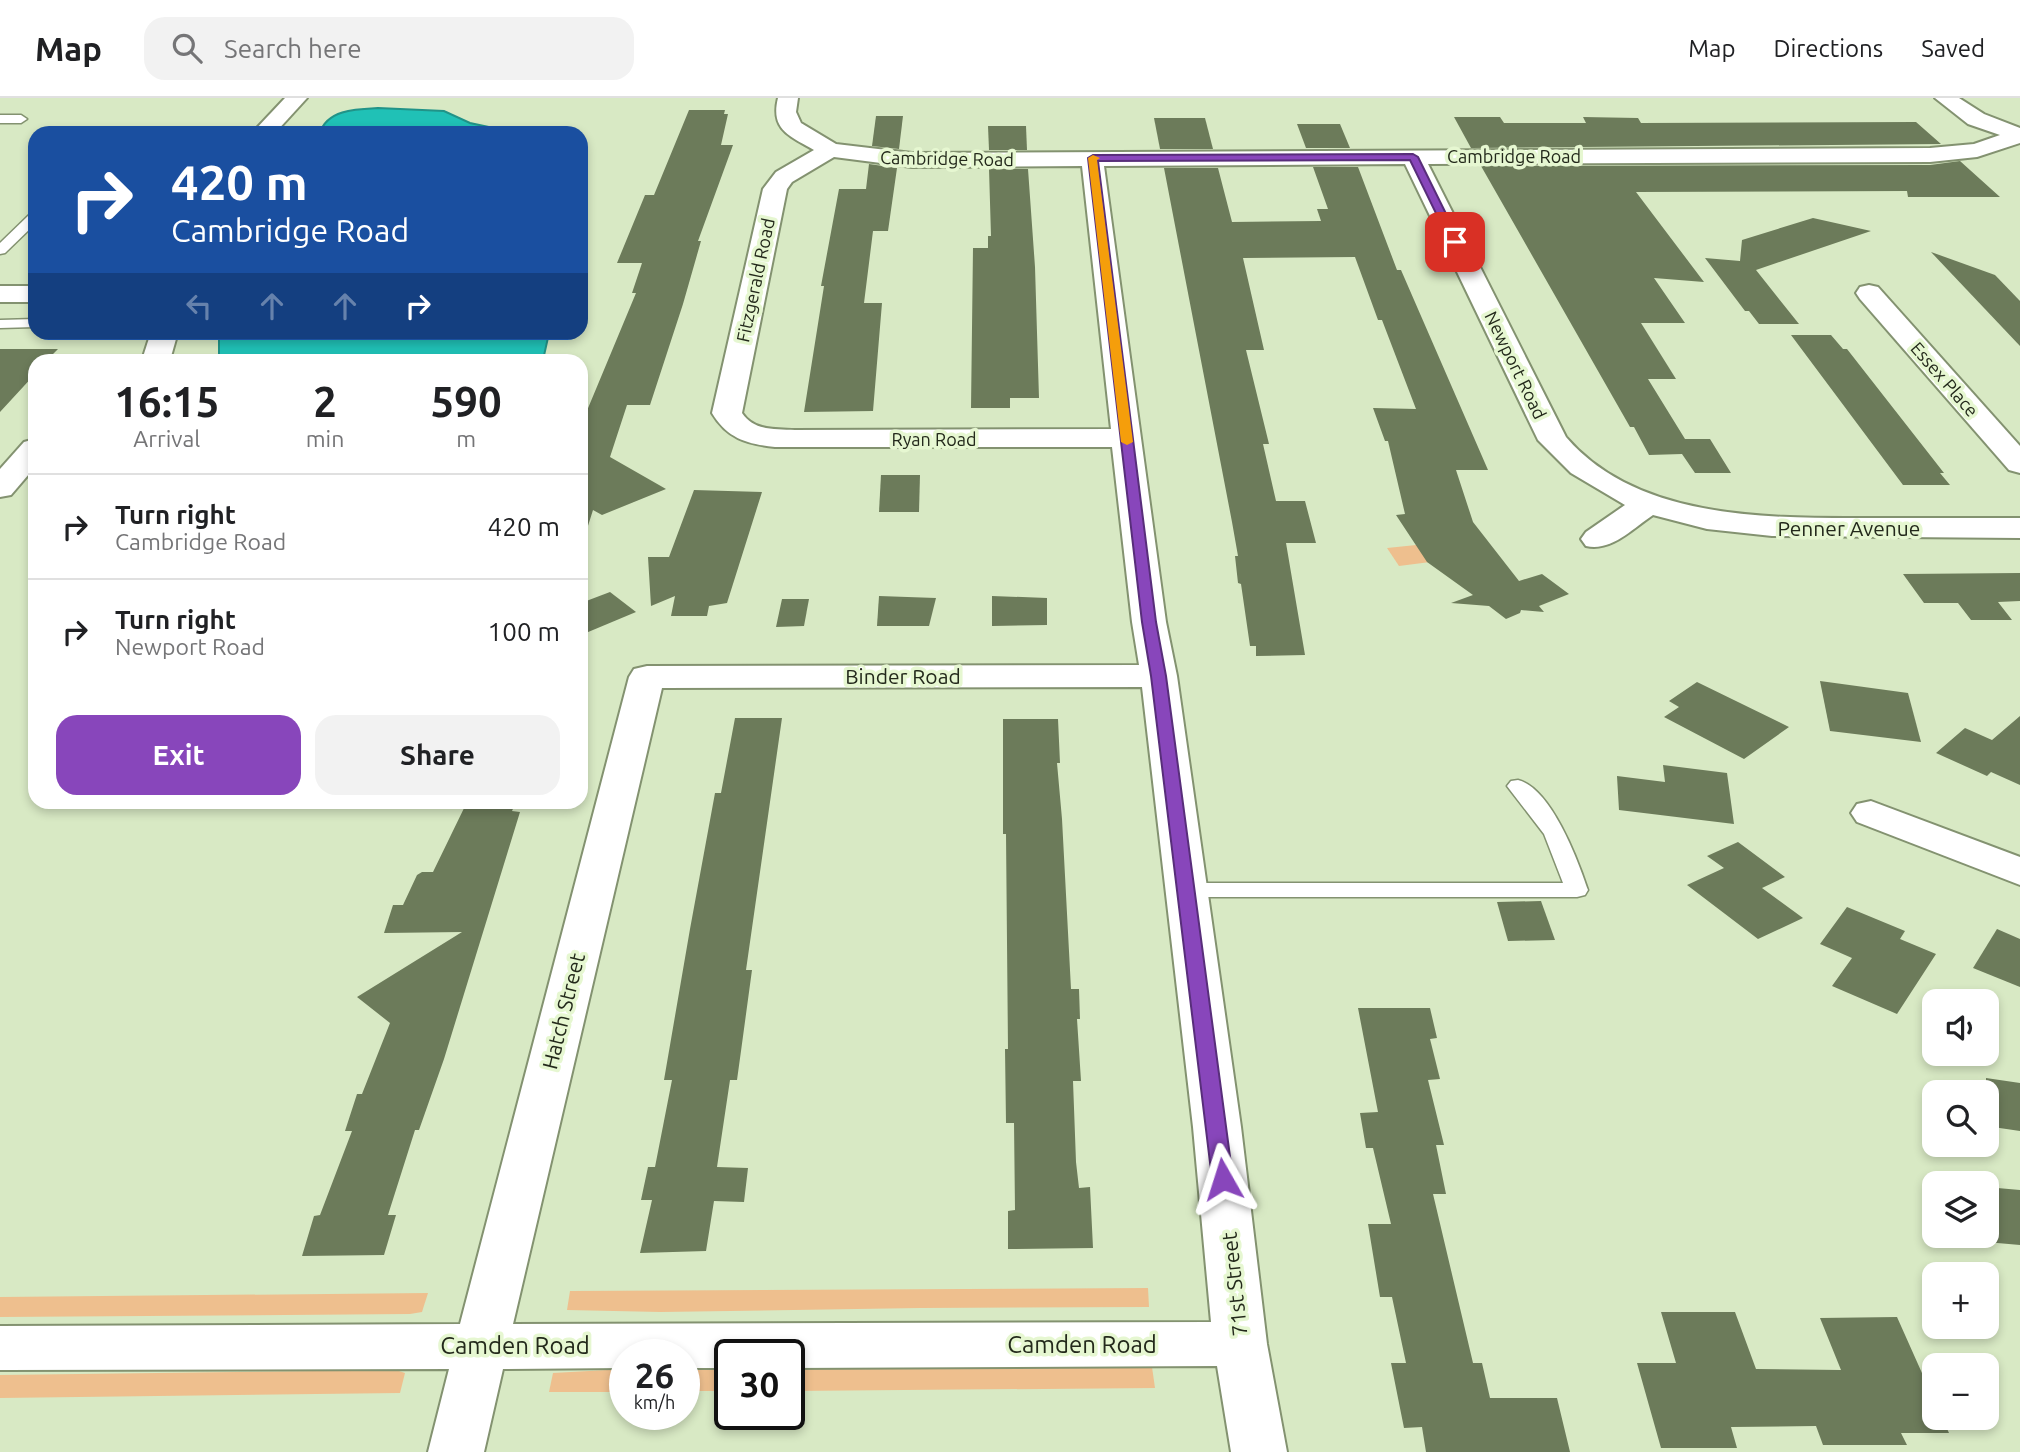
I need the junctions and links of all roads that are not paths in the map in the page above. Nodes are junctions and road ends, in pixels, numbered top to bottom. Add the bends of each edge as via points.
1 (297, 98) edge
2 (788, 98) edge
3 (1945, 98) edge
4 (0, 119) edge
5 (21, 119) dead end
6 (270, 126) edge
7 (2020, 136) edge
8 (830, 150) junction
9 (1413, 157) junction
10 (1093, 158) junction
11 (28, 223) edge
12 (0, 250) edge
13 (1869, 293) dead end
14 (0, 294) edge
15 (28, 294) edge
16 (28, 323) edge
17 (0, 324) edge
18 (742, 433) joint
19 (1126, 438) junction
20 (28, 456) edge
21 (2020, 464) edge
22 (0, 488) edge
23 (1647, 504) junction
24 (1679, 512) joint
25 (2020, 528) edge
26 (1597, 539) dead end
27 (1159, 676) junction
28 (647, 677) joint
29 (1518, 786) dead end
30 (1871, 813) dead end
31 (2020, 872) edge
32 (1186, 890) junction
33 (1240, 1344) junction
34 (481, 1345) junction
35 (0, 1348) edge
36 (456, 1452) edge
37 (1259, 1452) edge

1 - 6 street
2 - 8 street, Cambridge Road via 787,120 793,128
3 - 7 street via 1976,119
4 - 5 lane
7 - 9 street, Cambridge Road via 1977,150 1930,155
8 - 10 street, Cambridge Road via 912,160
8 - 18 street, Fitzgerald Road via 784,177 775,189 727,413
9 - 10 street, Cambridge Road
9 - 23 street, Newport Road via 1553,440 1574,463
10 - 19 street, 71st Street
11 - 12 lane
13 - 21 street, Essex Place
14 - 15 street
16 - 17 lane
18 - 19 street, Ryan Road via 795,439
19 - 27 street, 71st Street
20 - 22 street
23 - 24 street, Newport Road
23 - 26 street
24 - 25 street, Penner Avenue via 1779,528
27 - 28 street, Binder Road
27 - 32 street, 71st Street
28 - 34 street, Hatch Street
29 - 32 lane via 1541,808 1561,839 1577,890
30 - 31 street
32 - 33 street, 71st Street
33 - 34 street, Camden Road
33 - 37 street, 71st Street
34 - 35 street, Camden Road
34 - 36 street, Hatch Street

